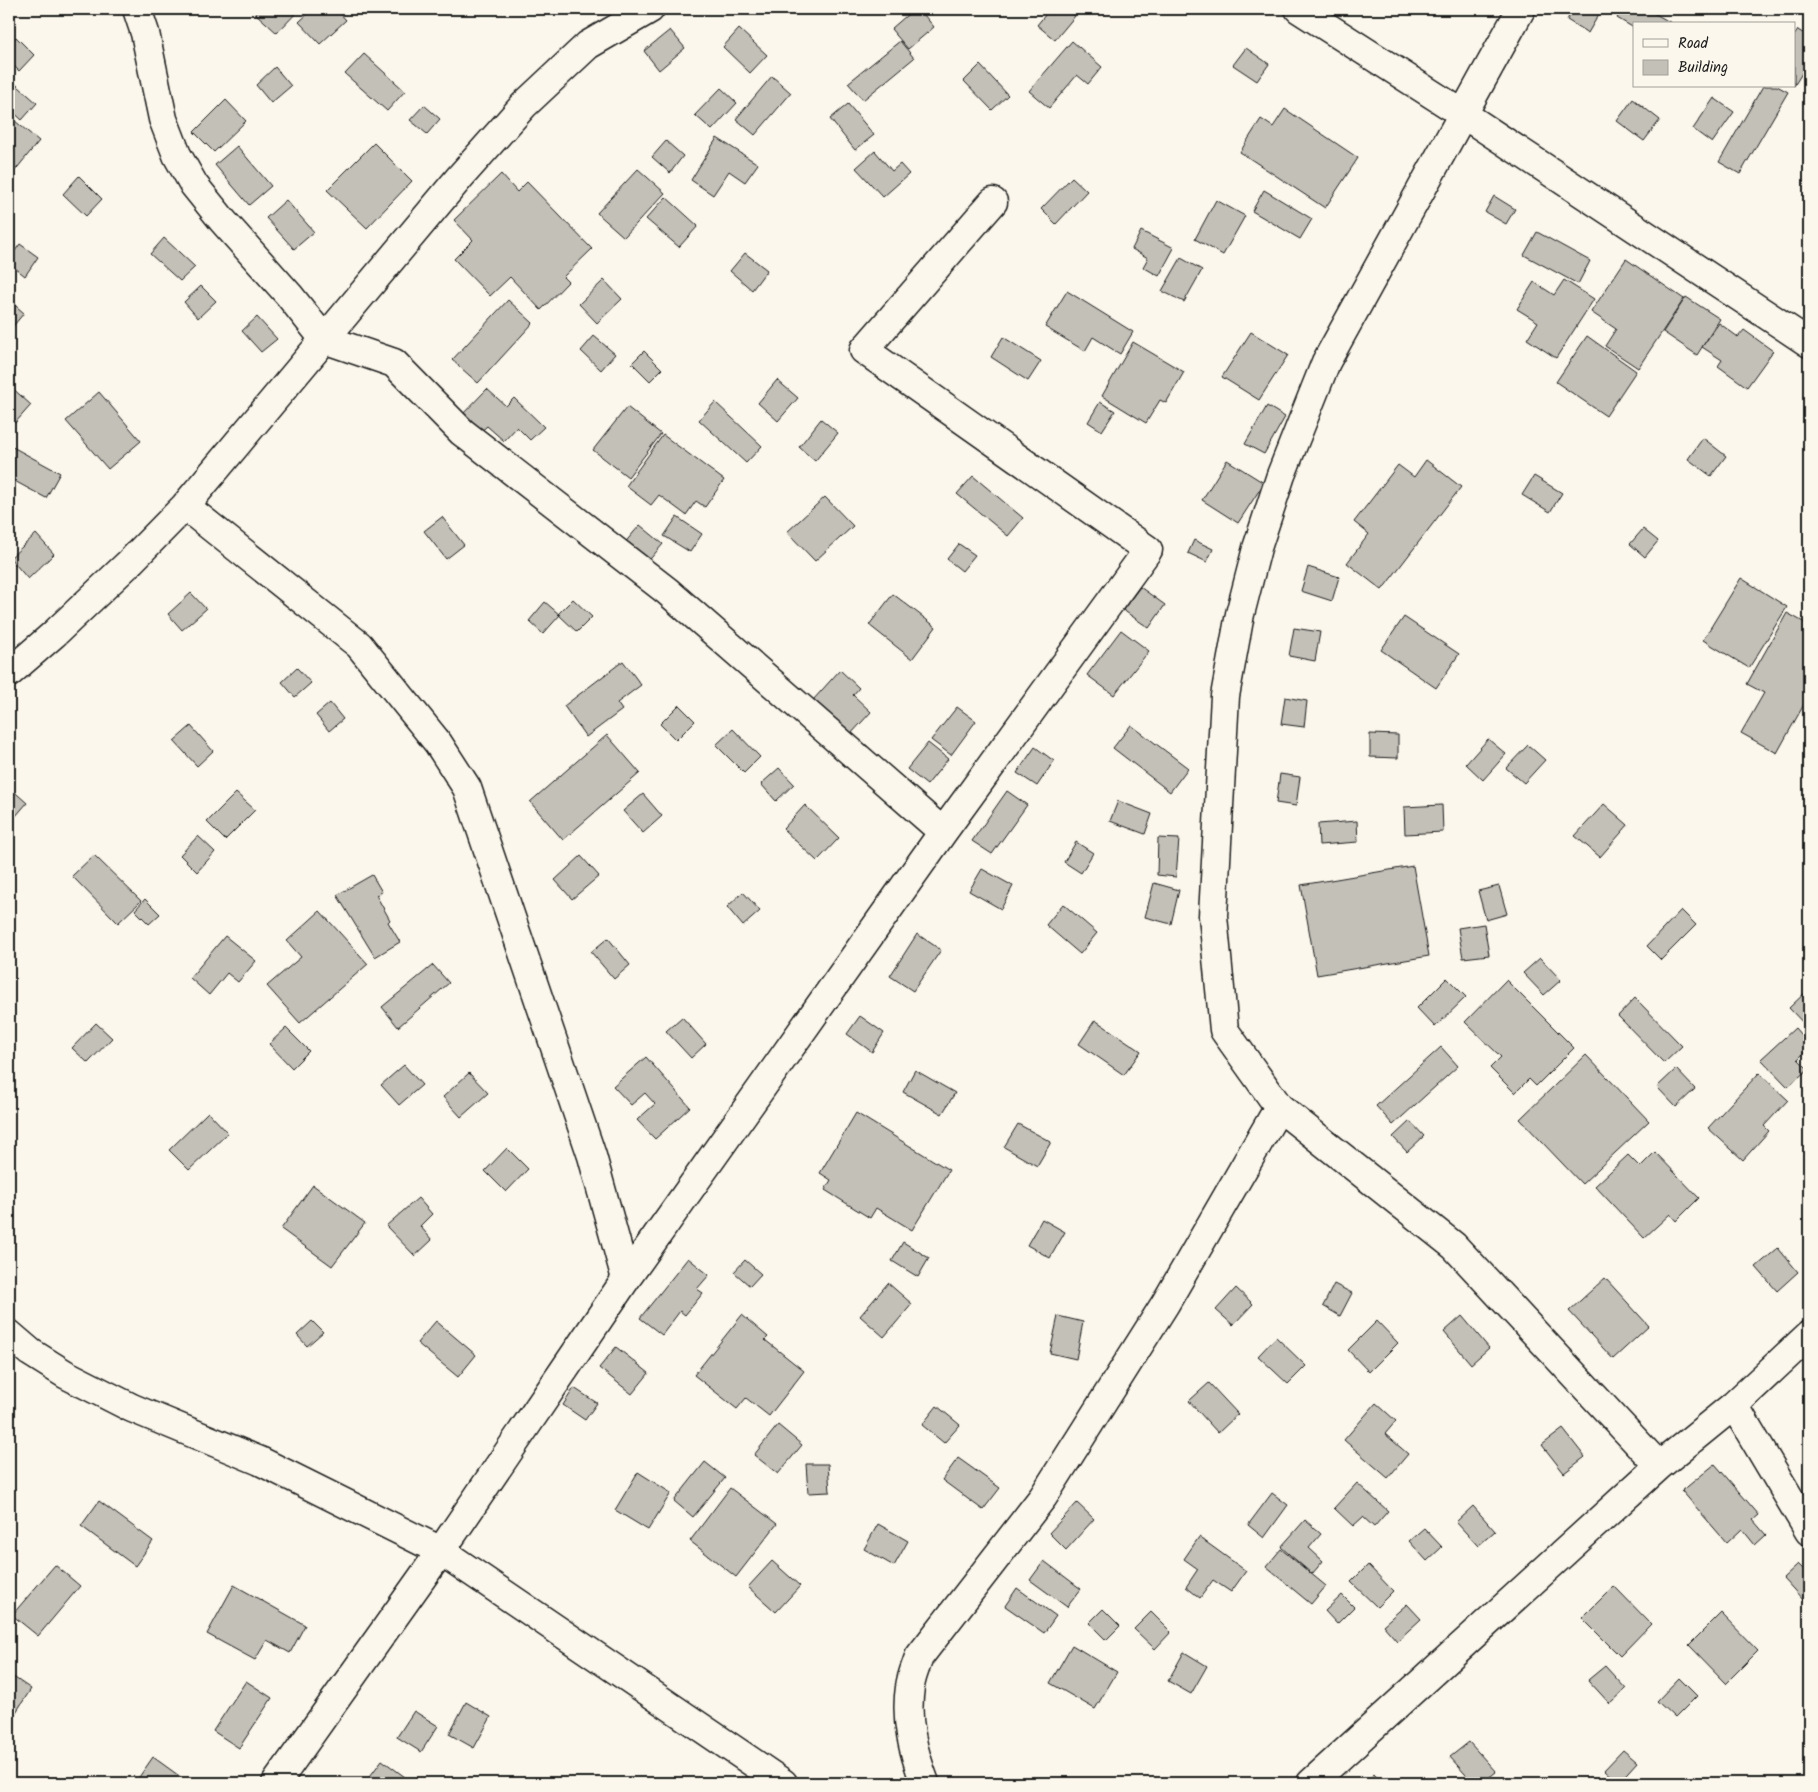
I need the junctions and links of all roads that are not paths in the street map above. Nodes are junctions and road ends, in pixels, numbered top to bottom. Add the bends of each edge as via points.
1 (137, 9) edge
2 (650, 9) edge
3 (1299, 9) edge
4 (1521, 9) edge
5 (1463, 114) junction
6 (992, 202) dead end
7 (324, 339) junction
8 (1809, 343) edge
9 (185, 506) junction
10 (9, 673) edge
11 (943, 832) junction
12 (1279, 1107) junction
13 (626, 1278) junction
14 (9, 1334) edge
15 (1809, 1335) edge
16 (1734, 1404) junction
17 (1659, 1466) junction
18 (1809, 1531) edge
19 (441, 1551) junction
20 (276, 1783) edge
21 (783, 1783) edge
22 (925, 1783) edge
23 (1311, 1783) edge

1 - 7 street via 163,119 185,170 223,221
2 - 7 street via 588,45 524,105
3 - 5 street
4 - 5 street
5 - 8 street
5 - 12 street via 1326,362 1256,548 1238,623 1225,696 1212,916 1224,1030
6 - 11 street via 864,350 1148,550
7 - 9 street
7 - 11 street via 394,363 462,432 667,591
9 - 10 street via 128,565
9 - 13 street via 359,646 438,743 467,788 592,1156
11 - 13 street
12 - 17 street via 1454,1246
12 - 22 street via 1165,1304 1043,1497 919,1657 910,1685 908,1717 914,1752
13 - 19 street
14 - 19 street via 65,1374 132,1408 260,1461
15 - 16 street
16 - 17 street
16 - 18 street
17 - 23 street
19 - 20 street
19 - 21 street

